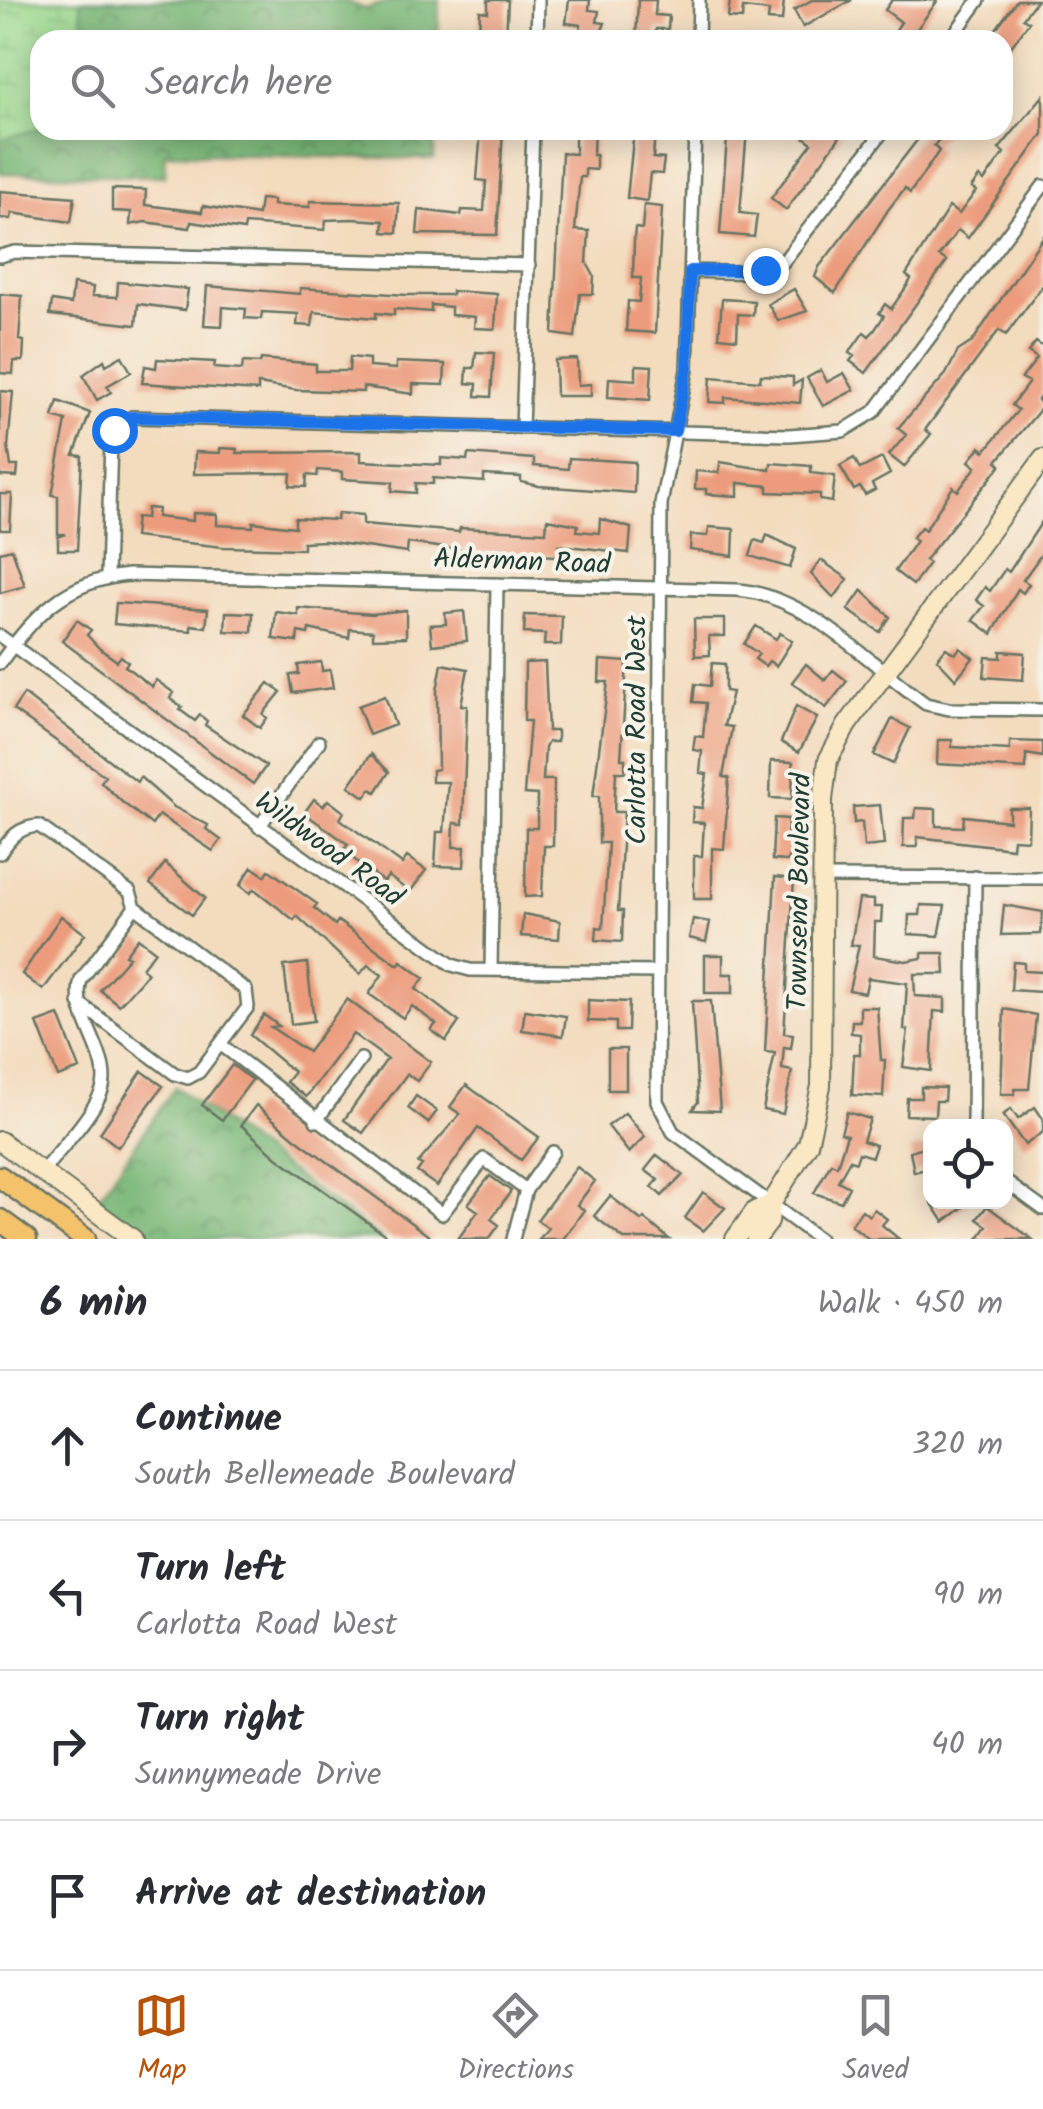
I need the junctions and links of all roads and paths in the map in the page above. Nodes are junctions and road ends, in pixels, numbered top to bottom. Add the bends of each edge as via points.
1 (538, 0) edge
2 (700, 0) edge
3 (979, 0) edge
4 (536, 30) edge
5 (698, 30) edge
6 (957, 30) edge
7 (534, 140) edge
8 (695, 140) edge
9 (877, 140) edge
10 (1043, 186) edge
11 (0, 256) edge
12 (529, 265) junction
13 (690, 271) junction
14 (522, 428) junction
15 (675, 431) junction
16 (1043, 459) edge
17 (107, 576) junction
18 (498, 584) junction
19 (660, 589) junction
20 (0, 636) edge
21 (12, 646) junction
22 (0, 663) edge
23 (885, 674) junction
24 (1043, 710) edge
25 (320, 742) dead end
26 (259, 827) junction
27 (0, 852) edge
28 (823, 877) junction
29 (975, 878) junction
30 (1043, 878) edge
31 (135, 908) junction
32 (491, 970) junction
33 (658, 972) junction
34 (80, 1003) junction
35 (220, 1044) junction
36 (361, 1059) dead end
37 (973, 1119) edge
38 (316, 1121) junction
39 (0, 1141) edge
40 (553, 1152) dead end
41 (42, 1172) junction
42 (0, 1176) edge
43 (1013, 1187) edge
44 (526, 1190) junction
45 (771, 1204) junction
46 (1043, 1210) edge
47 (0, 1220) edge
48 (26, 1239) edge
49 (85, 1239) edge
50 (133, 1239) edge
51 (513, 1239) edge
52 (735, 1239) edge
53 (756, 1239) edge
54 (819, 1239) edge

1 - 4 street
2 - 5 street
3 - 6 street
7 - 12 street
8 - 13 street, Carlotta Road West
9 - 13 street via 782,262 765,270
10 - 15 street via 874,412 843,431
11 - 12 street
12 - 14 street
13 - 15 street, Carlotta Road West via 687,370
14 - 15 street
14 - 17 street via 132,417 111,440
15 - 19 street, Carlotta Road West via 662,485
16 - 23 street, Townsend Boulevard
17 - 18 street, Alderman Road
17 - 21 street, Alderman Road via 49,602
18 - 19 street, Alderman Road
18 - 32 street
19 - 23 street, Alderman Road via 771,596
19 - 33 street, Carlotta Road West
20 - 21 street, Wildwood Road
21 - 22 street, Alderman Road
21 - 26 street, Wildwood Road
23 - 24 street, Alderman Road via 937,708
23 - 28 street, Townsend Boulevard via 828,760
25 - 26 street
26 - 32 street, Wildwood Road via 452,966
27 - 31 street via 12,835 39,826 130,892
28 - 29 street
28 - 45 street, Townsend Boulevard via 822,1086 808,1144
29 - 30 street
29 - 37 street
31 - 34 street via 81,980
31 - 35 street via 246,990 248,1007
32 - 33 street, Wildwood Road
33 - 45 street, Carlotta Road West via 662,1118
34 - 35 street via 188,1078
34 - 41 street via 104,1081
35 - 38 street
36 - 38 street
38 - 44 street via 442,1214 484,1159
39 - 41 street
40 - 44 street
41 - 50 street
42 - 49 highway
43 - 46 street
44 - 51 street
45 - 52 street, Townsend Boulevard via 755,1211
45 - 53 street, Townsend Boulevard via 769,1222
45 - 54 street
47 - 48 highway

